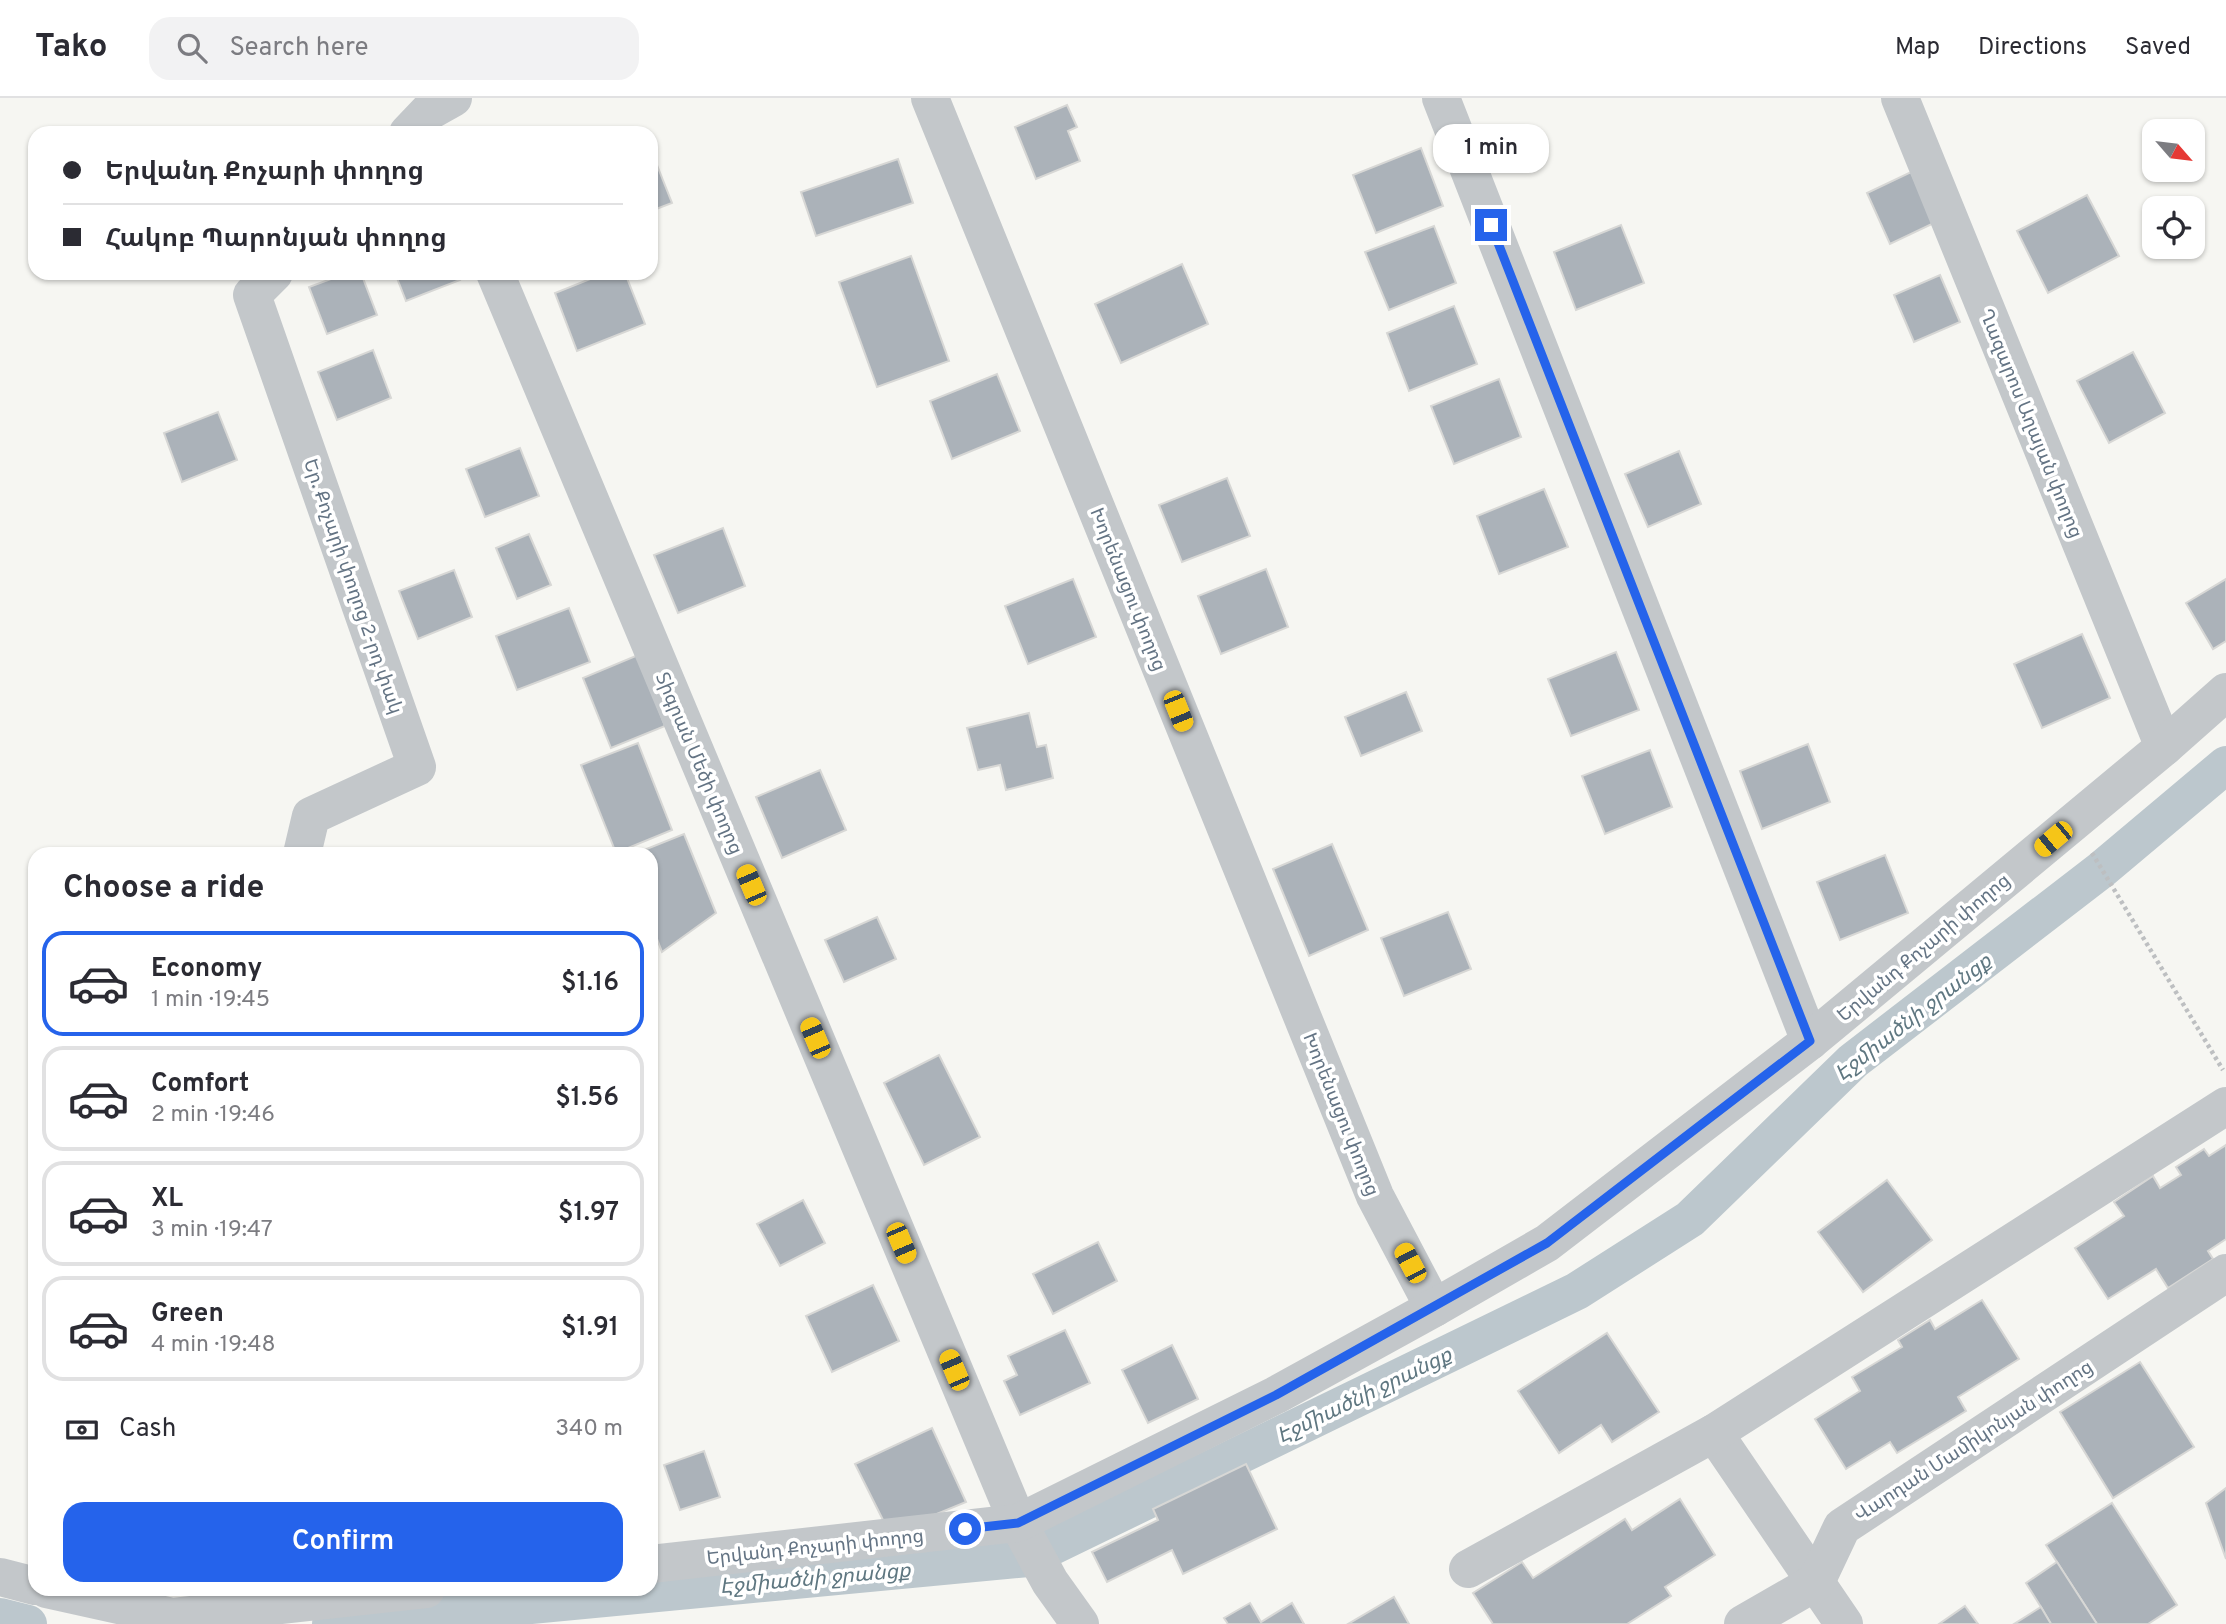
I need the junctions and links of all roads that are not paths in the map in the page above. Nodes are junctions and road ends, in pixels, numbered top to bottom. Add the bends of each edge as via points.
1 (930, 98) edge
2 (1441, 98) edge
3 (1900, 98) edge
4 (498, 280) edge
5 (263, 284) edge
6 (2226, 692) edge
7 (2164, 747) junction
8 (304, 847) edge
9 (1810, 1041) junction
10 (2226, 1106) edge
11 (2226, 1273) edge
12 (1434, 1308) junction
13 (1714, 1433) junction
14 (1018, 1523) junction
15 (658, 1563) edge
16 (1468, 1569) dead end
17 (0, 1577) edge
18 (1816, 1582) junction
19 (28, 1584) edge
20 (79, 1596) edge
21 (363, 1596) edge
22 (1080, 1624) edge
23 (1743, 1624) edge
24 (1844, 1624) edge

1 - 12 street, Խորենացու փողոց via 1375,1196
2 - 9 street
3 - 7 street, Ղազարոս Աղայան փողոց
4 - 14 street, Տիգրան Մեծի փողոց
5 - 8 street, Եր. Քոչարի փողոց 2-րդ փակ via 417,767 311,816
6 - 7 street, Երվանդ Քոչարի փողոց
7 - 9 street, Երվանդ Քոչարի փողոց
9 - 12 street, Երվանդ Քոչարի փողոց via 1547,1243
10 - 13 street
11 - 18 street, Վարդան Մամիկոնյան փողոց via 1842,1527
12 - 14 street, Երվանդ Քոչարի փողոց via 1276,1395
13 - 16 street
13 - 18 street
14 - 15 street, Երվանդ Քոչարի փողոց
14 - 22 street, Տիգրան Մեծի փողոց via 1050,1582
17 - 19 street
18 - 23 street
18 - 24 street
20 - 21 street via 173,1617

